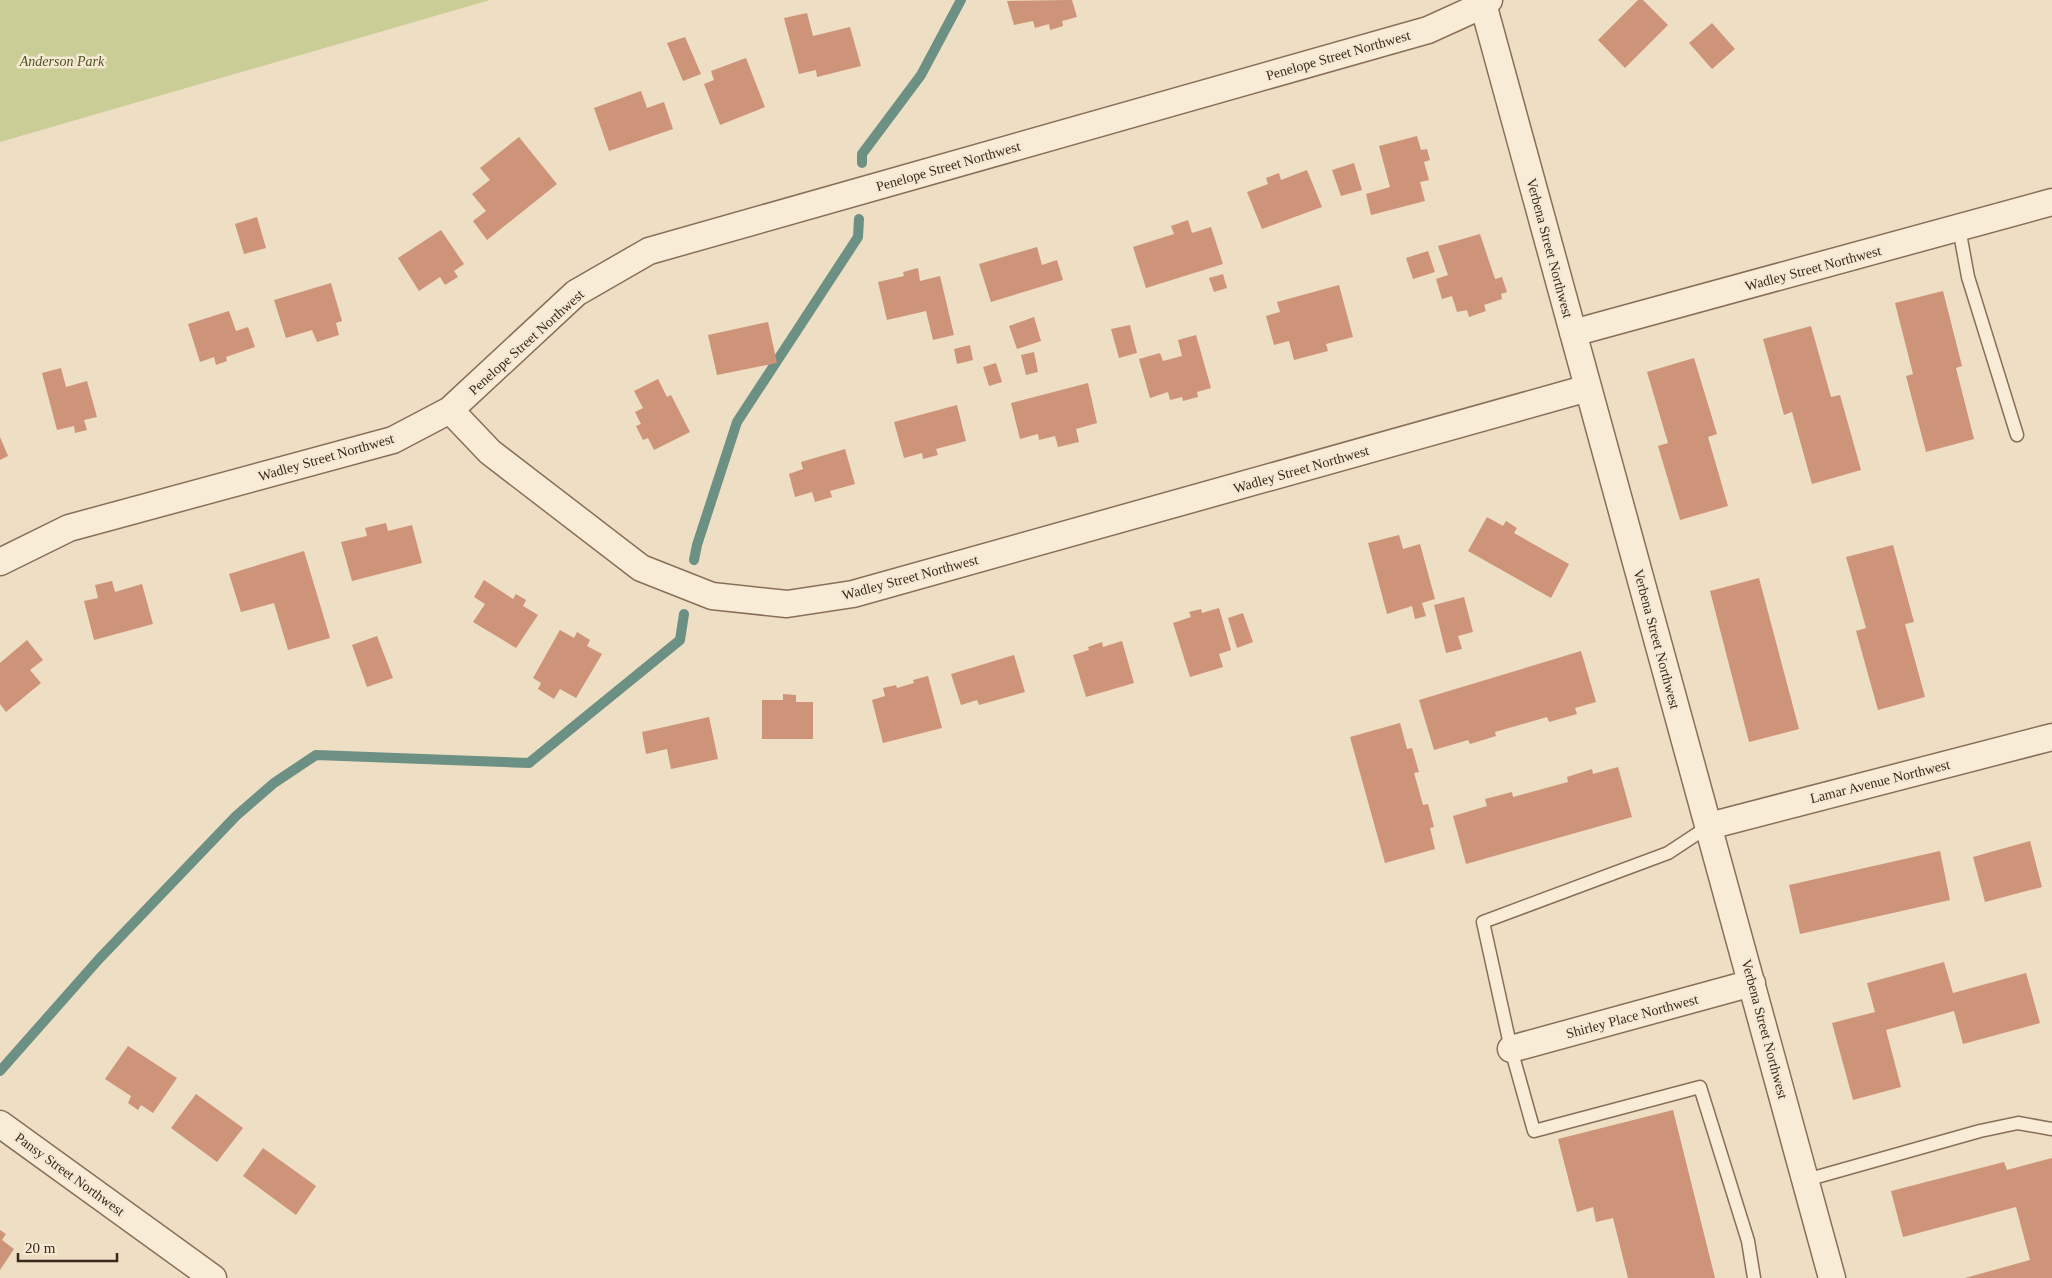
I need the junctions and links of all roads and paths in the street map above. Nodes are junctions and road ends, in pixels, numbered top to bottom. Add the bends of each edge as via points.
1 (1485, 2) edge
2 (2052, 202) edge
3 (1959, 228) junction
4 (1573, 333) junction
5 (1588, 388) junction
6 (450, 410) junction
7 (2017, 435) dead end
8 (0, 562) edge
9 (2052, 737) edge
10 (1709, 826) junction
11 (1752, 983) junction
12 (1511, 1049) junction
13 (0, 1124) edge
14 (2052, 1129) edge
15 (1806, 1180) junction
16 (213, 1278) edge
17 (1754, 1278) edge
18 (1832, 1278) edge

1 - 4 street, Verbena Street Northwest
1 - 6 street, Penelope Street Northwest via 1428,30 649,251 576,293
2 - 3 street, Wadley Street Northwest
3 - 4 street, Wadley Street Northwest
3 - 7 lane via 1968,277
4 - 5 street, Verbena Street Northwest
5 - 6 street, Wadley Street Northwest via 853,594 787,604 712,596 641,568 490,452
5 - 10 street, Verbena Street Northwest
6 - 8 street, Wadley Street Northwest via 393,440 69,528
9 - 10 street, Lamar Avenue Northwest
10 - 11 street, Verbena Street Northwest
10 - 12 lane via 1668,853 1483,922
11 - 12 street, Shirley Place Northwest
11 - 15 street, Verbena Street Northwest
12 - 17 lane via 1534,1131 1700,1087 1748,1242
13 - 16 street, Pansy Street Northwest
14 - 15 lane via 2018,1123
15 - 18 street, Verbena Street Northwest

